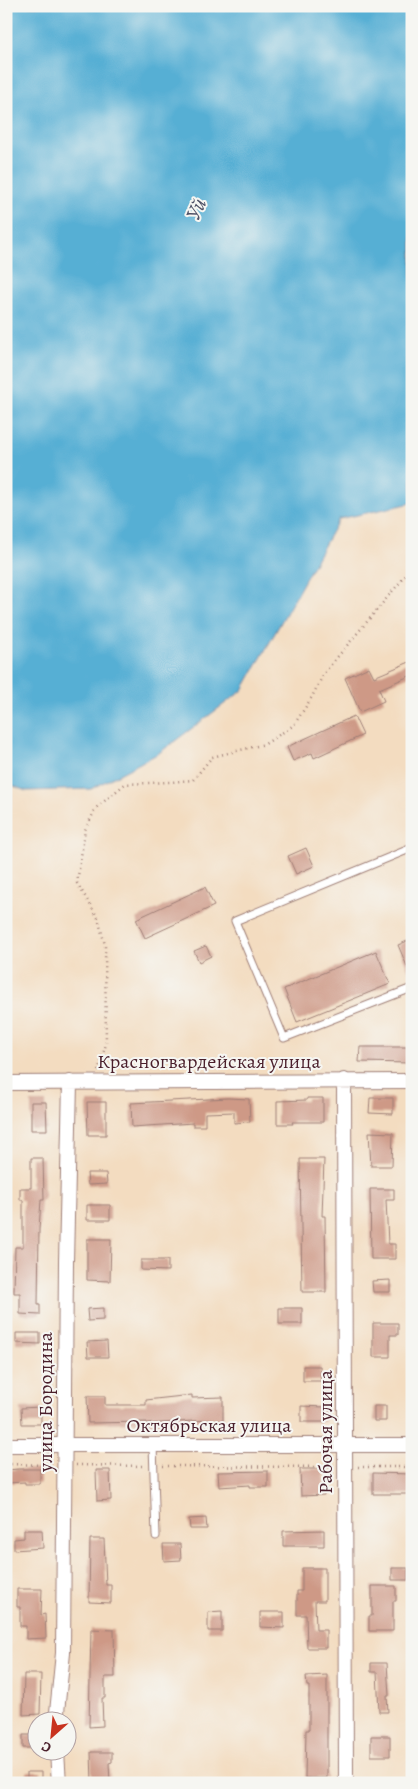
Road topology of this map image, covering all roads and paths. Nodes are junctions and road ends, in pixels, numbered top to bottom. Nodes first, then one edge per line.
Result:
1 (412, 568) edge
2 (412, 848) edge
3 (412, 988) edge
4 (344, 1080) junction
5 (412, 1081) edge
6 (70, 1082) junction
7 (95, 1082) junction
8 (6, 1083) edge
9 (345, 1444) junction
10 (412, 1444) edge
11 (6, 1445) edge
12 (153, 1445) junction
13 (64, 1446) junction
14 (6, 1464) edge
15 (64, 1465) junction
16 (154, 1466) junction
17 (345, 1467) junction
18 (412, 1467) edge
19 (156, 1536) dead end
20 (57, 1712) edge
21 (57, 1762) edge
22 (59, 1783) edge
23 (346, 1783) edge

1 - 7 path
2 - 3 lane
4 - 5 street, Красногвардейская улица
4 - 7 street, Красногвардейская улица
4 - 9 street, Рабочая улица
6 - 7 street, Красногвардейская улица
6 - 8 street, Красногвардейская улица
6 - 13 street, улица Бородина
9 - 10 street, Октябрьская улица
9 - 12 street, Октябрьская улица
9 - 17 street, Рабочая улица
11 - 13 street, Октябрьская улица
12 - 13 street, Октябрьская улица
12 - 16 lane
13 - 15 street, улица Бородина
14 - 15 path
15 - 16 path
15 - 20 street, улица Бородина
16 - 17 path
16 - 19 lane
17 - 18 path
17 - 23 street, Рабочая улица
21 - 22 street

